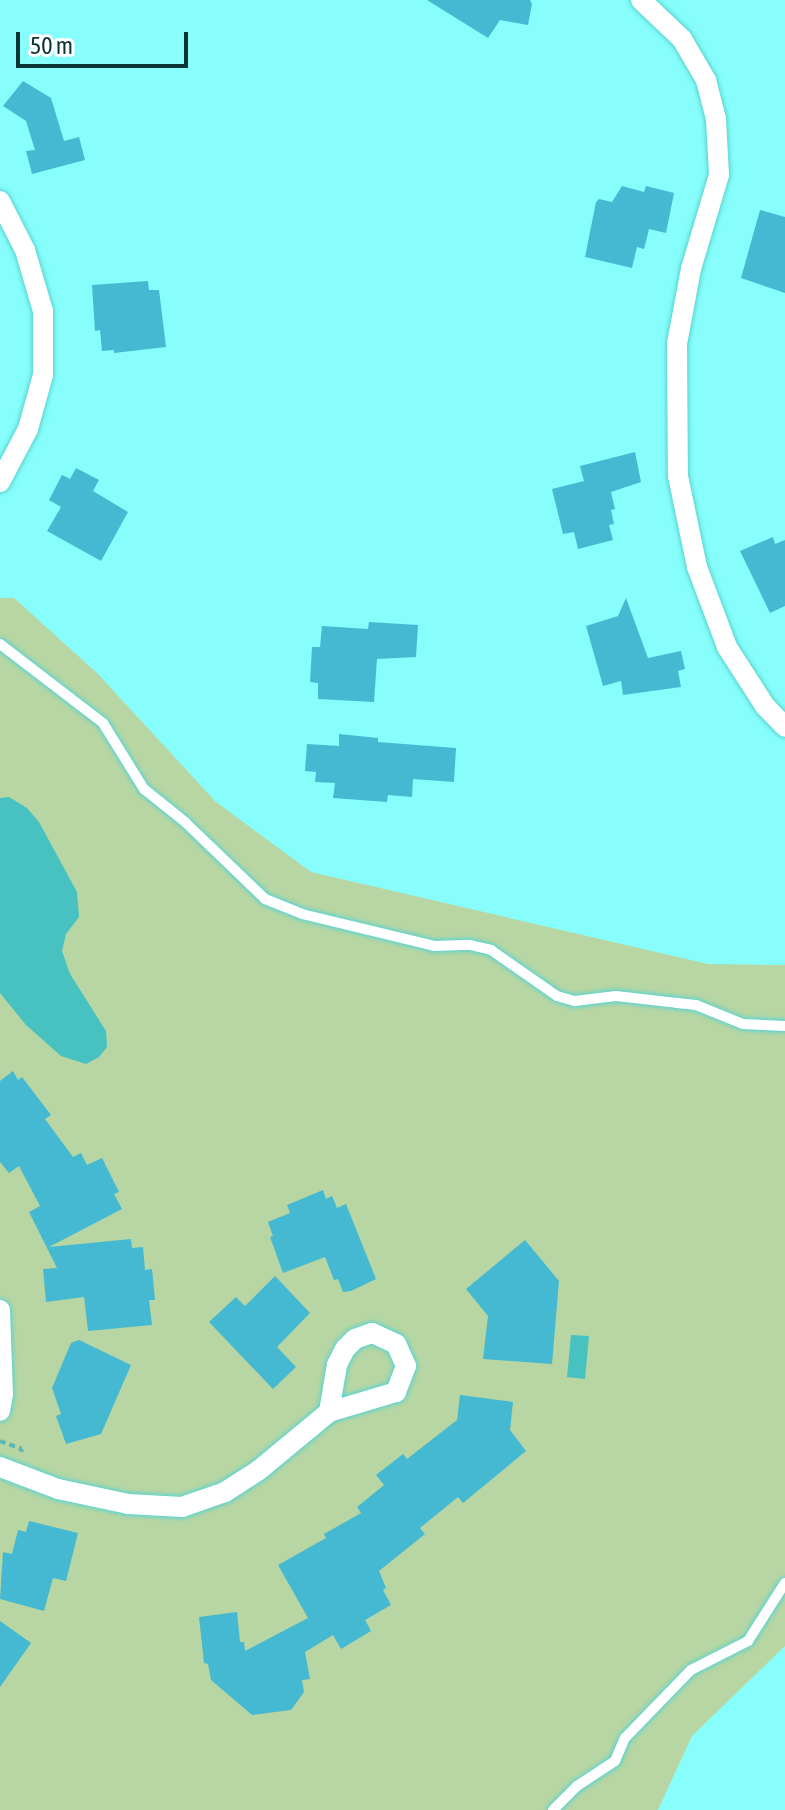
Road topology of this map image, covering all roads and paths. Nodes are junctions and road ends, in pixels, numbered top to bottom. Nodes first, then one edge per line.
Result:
1 (641, 0) edge
2 (0, 201) edge
3 (0, 482) edge
4 (0, 644) edge
5 (785, 727) edge
6 (785, 1026) edge
7 (0, 1310) edge
8 (0, 1411) edge
9 (329, 1412) dead end
10 (0, 1467) edge
11 (785, 1583) edge
12 (553, 1810) edge

1 - 5 street
2 - 3 street
4 - 6 lane
7 - 8 street
9 - 10 street
11 - 12 lane

